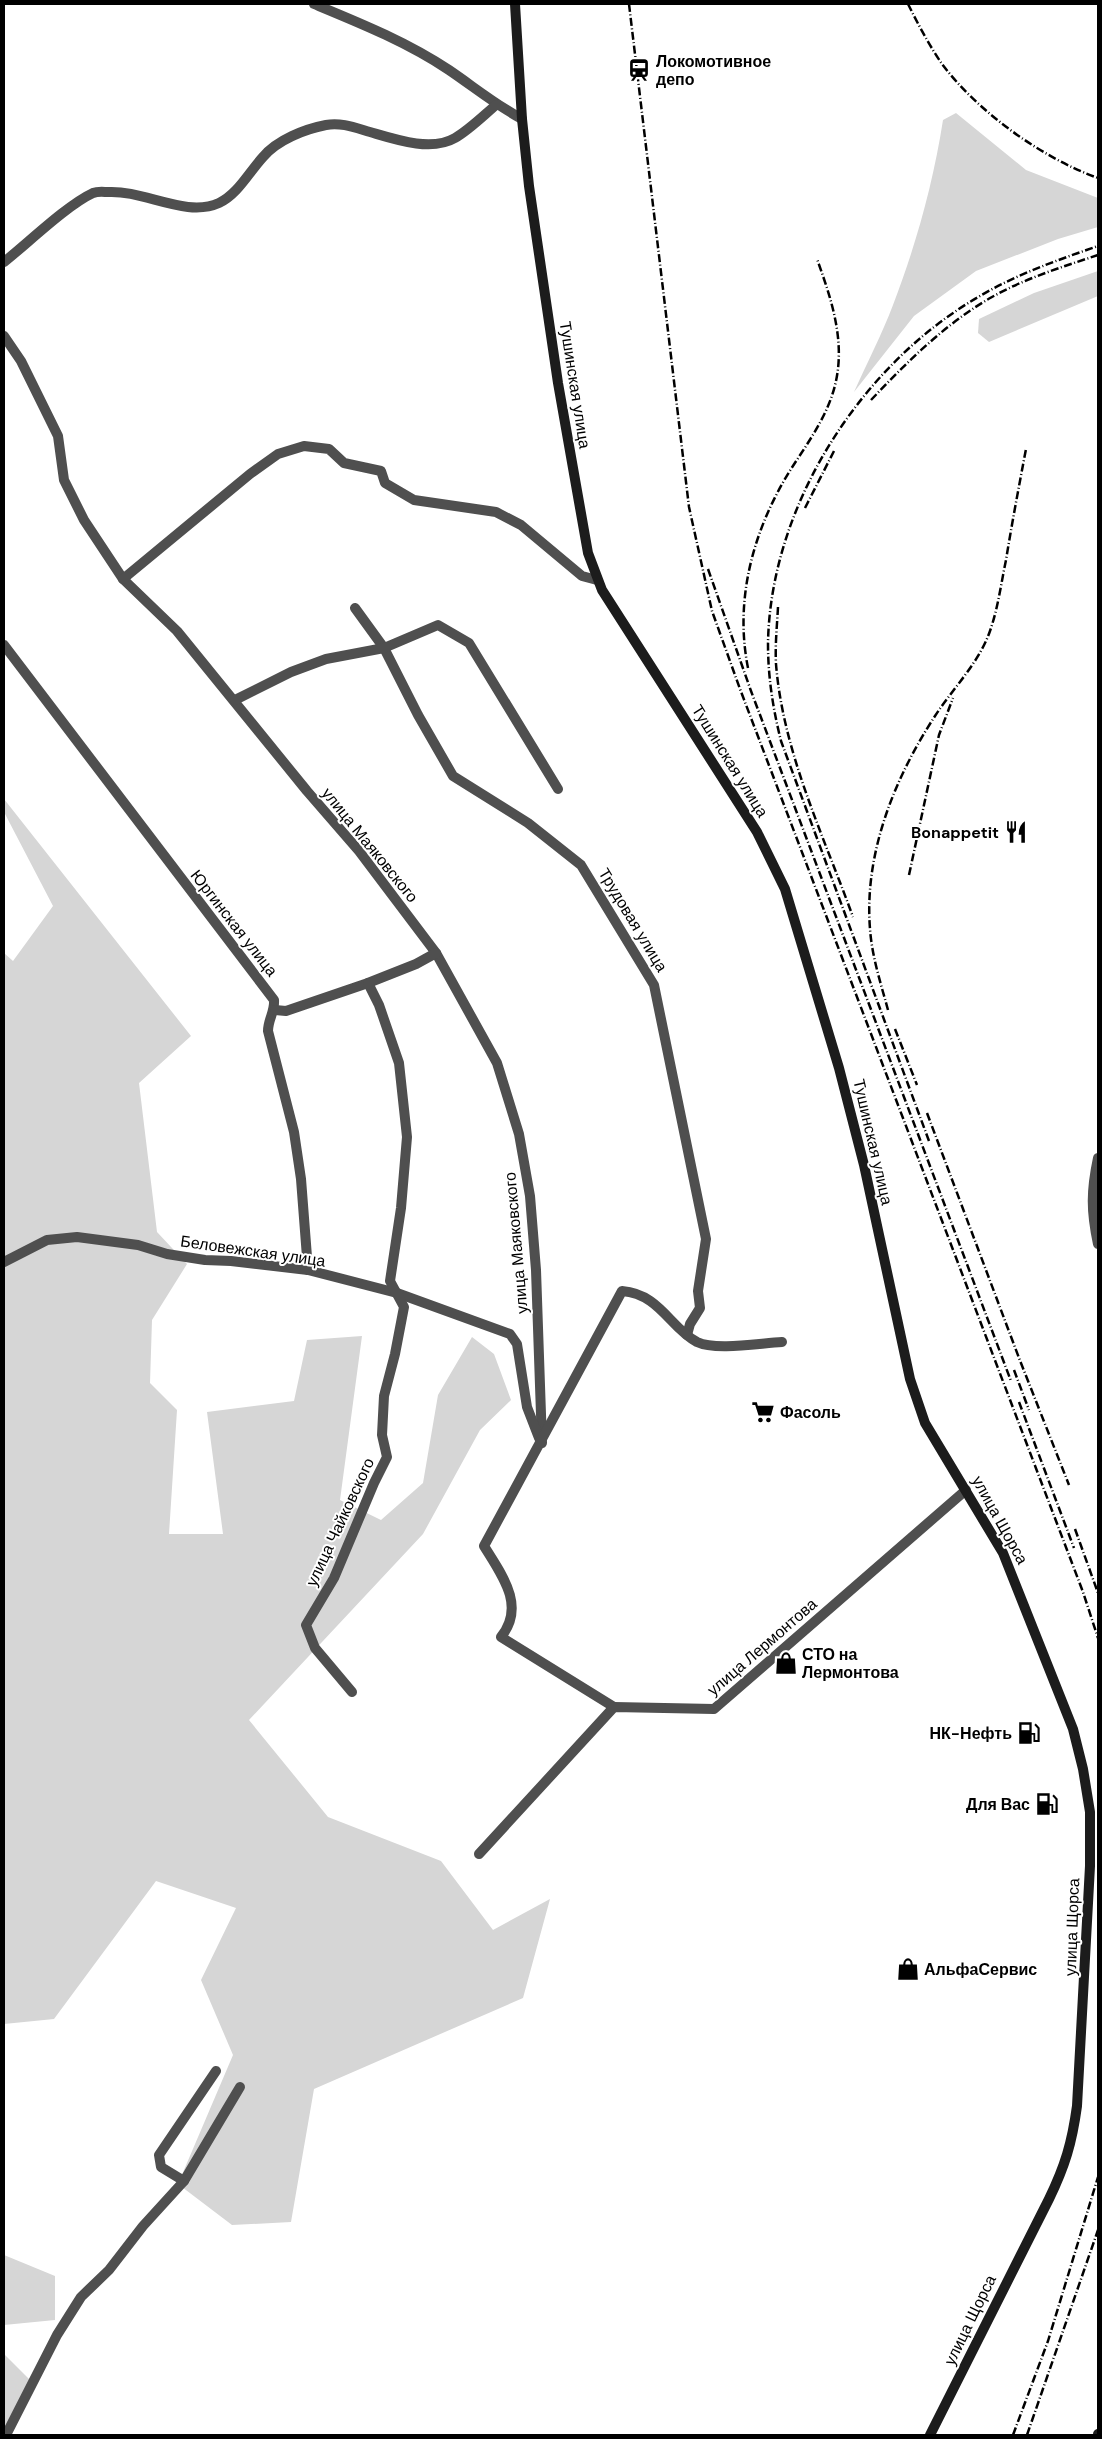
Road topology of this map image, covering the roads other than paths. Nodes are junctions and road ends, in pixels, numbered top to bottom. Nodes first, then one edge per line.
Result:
1 (314, 4) edge
2 (515, 4) edge
3 (496, 106) junction
4 (522, 120) junction
5 (4, 262) edge
6 (4, 336) edge
7 (124, 579) junction
8 (598, 580) junction
9 (355, 608) dead end
10 (4, 645) edge
11 (384, 648) junction
12 (235, 700) junction
13 (558, 790) dead end
14 (436, 953) junction
15 (368, 983) junction
16 (275, 1010) junction
17 (1098, 1158) edge
18 (1098, 1244) edge
19 (4, 1262) edge
20 (308, 1270) junction
21 (397, 1292) junction
22 (687, 1335) junction
23 (782, 1342) dead end
24 (925, 1423) joint
25 (542, 1444) junction
26 (966, 1490) junction
27 (352, 1692) dead end
28 (614, 1707) junction
29 (479, 1854) dead end
30 (216, 2071) dead end
31 (240, 2087) dead end
32 (184, 2181) junction
33 (6, 2435) edge
34 (930, 2435) edge

1 - 3 street
2 - 4 main road, Тушинская улица
3 - 4 street
3 - 5 street
4 - 8 main road, Тушинская улица
6 - 7 street, улица Маяковского
7 - 8 street
7 - 12 street, улица Маяковского
8 - 24 main road, Тушинская улица
9 - 11 street, Трудовая улица
10 - 16 street, Юргинская улица
11 - 12 street
11 - 13 street
11 - 22 street, Трудовая улица
12 - 14 street, улица Маяковского
14 - 15 street
14 - 25 street, улица Маяковского
15 - 16 street
15 - 21 street, улица Чайковского
16 - 20 street
17 - 18 street
19 - 20 street, Беловежская улица
20 - 21 street, Беловежская улица
21 - 25 street, Беловежская улица
21 - 27 street, улица Чайковского
22 - 23 street
22 - 25 street
24 - 26 main road, улица Щорса
25 - 28 street
26 - 28 street, улица Лермонтова
26 - 34 main road, улица Щорса
28 - 29 street
30 - 32 street
31 - 32 street
32 - 33 street

